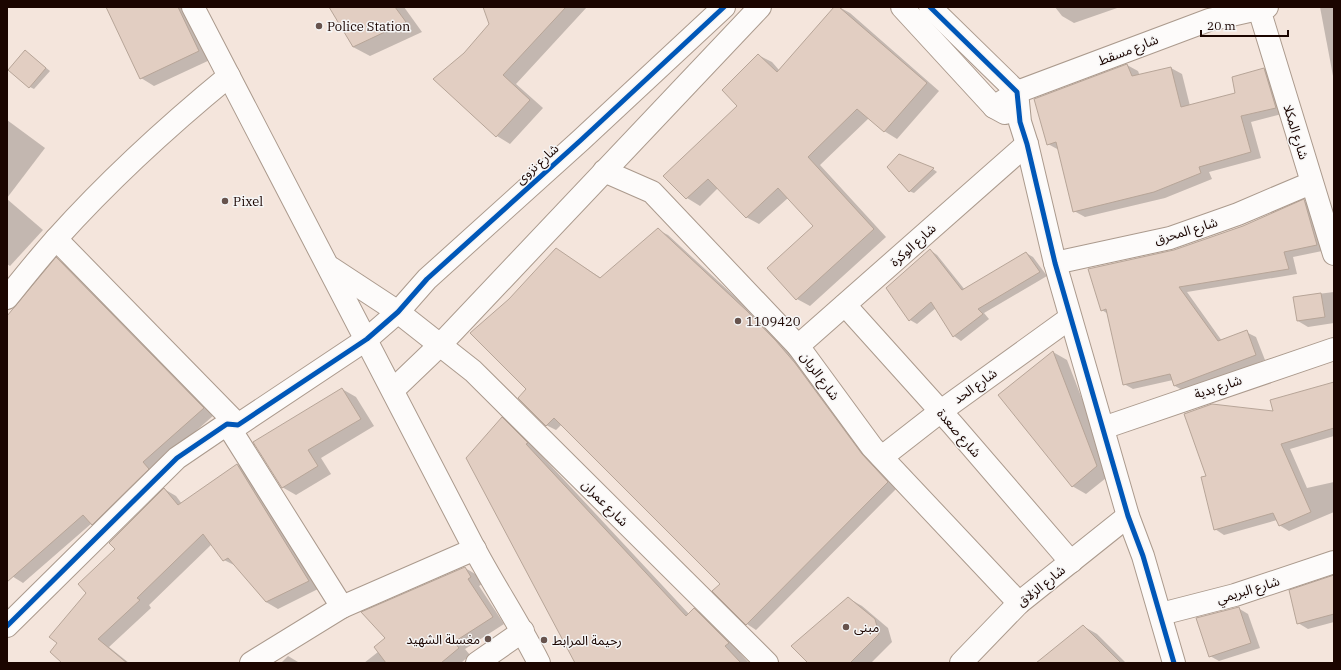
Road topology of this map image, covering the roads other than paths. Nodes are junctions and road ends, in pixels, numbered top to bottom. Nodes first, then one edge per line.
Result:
1 (193, 7) edge
2 (724, 7) edge
3 (760, 7) edge
4 (902, 7) edge
5 (930, 7) edge
6 (1263, 8) edge
7 (1202, 13) edge
8 (229, 76) junction
9 (1017, 92) junction
10 (994, 107) junction
11 (1020, 122) junction
12 (1027, 144) junction
13 (604, 171) junction
14 (1311, 183) junction
15 (56, 239) junction
16 (1334, 254) edge
17 (1055, 263) junction
18 (330, 267) junction
19 (7, 298) edge
20 (845, 305) junction
21 (398, 312) junction
22 (1070, 318) junction
23 (367, 339) junction
24 (440, 345) junction
25 (798, 346) junction
26 (1334, 349) edge
27 (393, 390) junction
28 (941, 411) junction
29 (233, 425) junction
30 (1103, 428) junction
31 (882, 457) junction
32 (1128, 516) junction
33 (475, 549) junction
34 (1071, 562) junction
35 (1334, 562) edge
36 (1019, 603) junction
37 (342, 607) junction
38 (1161, 614) junction
39 (7, 626) edge
40 (523, 631) junction
41 (251, 663) edge
42 (477, 663) edge
43 (539, 663) edge
44 (768, 663) edge
45 (961, 663) edge
46 (1174, 663) edge

1 - 8 street
2 - 21 street, شارع نزوى
3 - 13 street
4 - 10 street
5 - 9 street
6 - 7 street, شارع مسقط
6 - 14 street, شارع المكلا
7 - 9 street, شارع مسقط
8 - 15 street
8 - 18 street
9 - 10 street, شارع مسقط
9 - 11 street
10 - 11 street
11 - 12 street
12 - 17 street
12 - 20 street, شارع الوكرة
13 - 24 street
13 - 25 street, شارع الريان
14 - 16 street, شارع المكلا
14 - 17 street, شارع المحرق
15 - 19 street
15 - 29 street
17 - 22 street
18 - 21 street, شارع عمران
18 - 23 street
20 - 25 street, شارع الوكرة
20 - 28 street, شارع صعدة
21 - 23 street, شارع نزوى
21 - 24 street, شارع عمران
22 - 28 street, شارع الحد
22 - 30 street
23 - 27 street
23 - 29 street, شارع نزوى
24 - 27 street
24 - 44 street, شارع عمران
25 - 31 street, شارع الريان
26 - 30 street, شارع بدية
27 - 33 street
28 - 31 street, شارع الحد
28 - 34 street, شارع صعدة
29 - 37 street
29 - 39 street, شارع نزوى
30 - 32 street
31 - 36 street, شارع الريان
32 - 34 street, شارع الزلاق
32 - 38 street
33 - 37 street
33 - 40 street
34 - 36 street, شارع الزلاق
35 - 38 street, شارع البريمي
36 - 45 street, شارع الزلاق
37 - 41 street
38 - 46 street
40 - 42 street
40 - 43 street

